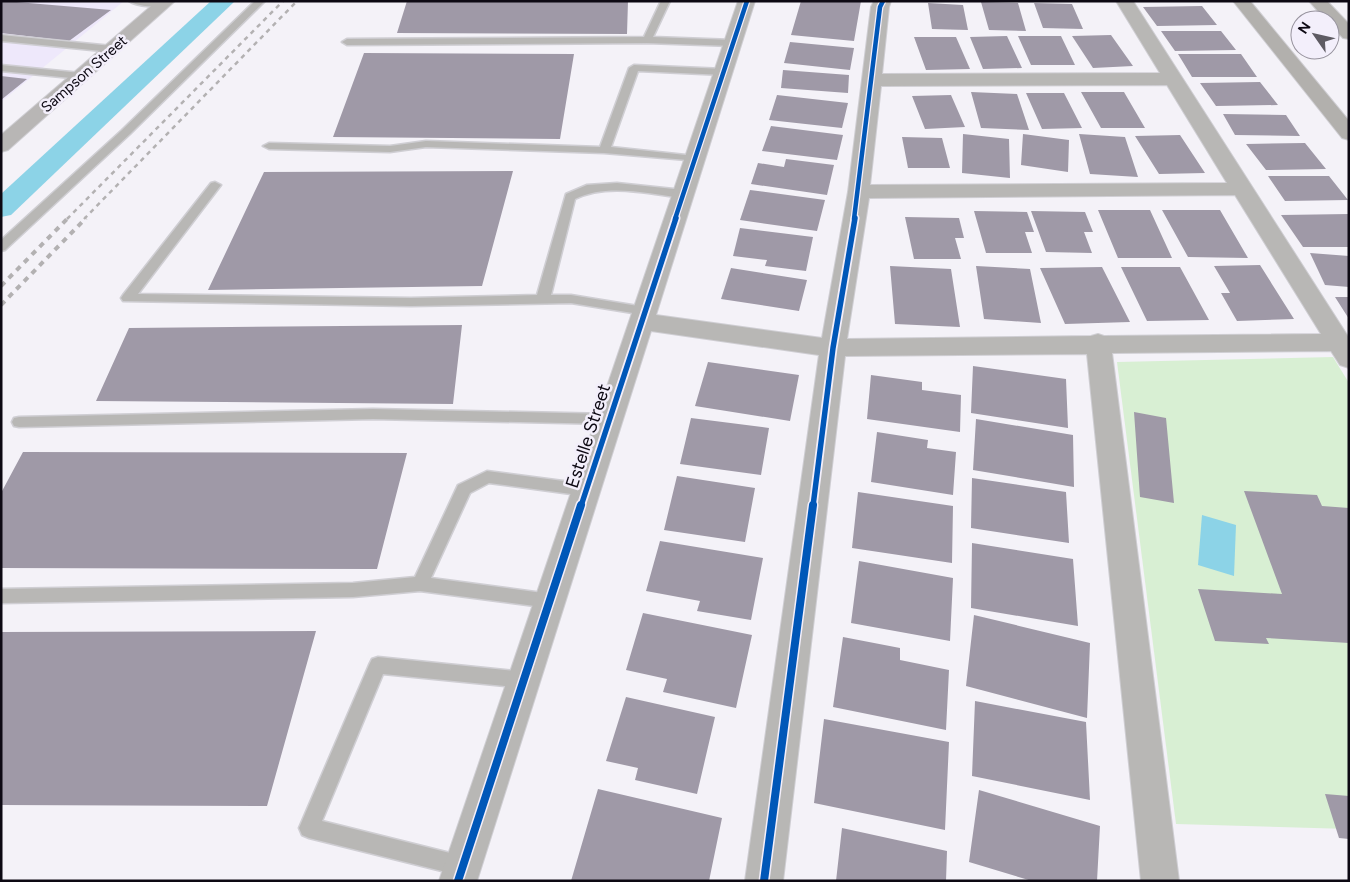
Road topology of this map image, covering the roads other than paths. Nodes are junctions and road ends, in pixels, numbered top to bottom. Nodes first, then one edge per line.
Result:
1 (133, 1) edge
2 (261, 1) edge
3 (666, 1) edge
4 (747, 1) edge
5 (884, 1) edge
6 (1124, 1) edge
7 (1242, 1) edge
8 (1318, 1) edge
9 (165, 3) edge
10 (1349, 34) edge
11 (1, 38) edge
12 (647, 40) junction
13 (347, 42) dead end
14 (733, 43) junction
15 (112, 49) junction
16 (1, 68) edge
17 (724, 72) junction
18 (81, 76) junction
19 (1173, 79) junction
20 (872, 80) junction
21 (1349, 134) edge
22 (1, 146) edge
23 (269, 146) dead end
24 (604, 150) junction
25 (695, 159) junction
26 (215, 185) dead end
27 (1241, 189) junction
28 (859, 192) junction
29 (683, 194) junction
30 (1, 247) edge
31 (543, 299) junction
32 (644, 316) junction
33 (1098, 343) junction
34 (833, 348) junction
35 (1343, 351) edge
36 (610, 419) junction
37 (19, 422) dead end
38 (586, 490) junction
39 (420, 584) junction
40 (1, 596) edge
41 (550, 602) junction
42 (524, 680) junction
43 (460, 874) edge
44 (764, 881) edge
45 (1160, 881) edge

1 - 9 lane
2 - 30 lane
3 - 12 lane
4 - 14 street, Estelle Street
5 - 20 street
6 - 19 street
7 - 21 main road
8 - 10 main road
9 - 15 street, Sampson Street
11 - 15 lane
12 - 13 lane
12 - 14 lane
14 - 17 street, Estelle Street
15 - 18 street, Sampson Street
16 - 18 lane
17 - 24 lane
17 - 25 street, Estelle Street
18 - 22 street, Sampson Street
19 - 20 street
19 - 27 street
20 - 28 street
23 - 24 lane
24 - 25 lane
25 - 29 street, Estelle Street
26 - 31 lane
27 - 28 street
27 - 35 street
28 - 34 street
29 - 31 lane
29 - 32 street, Estelle Street
31 - 32 lane
32 - 34 street
32 - 36 street, Estelle Street
33 - 34 street
33 - 35 street
33 - 45 street
34 - 44 street
36 - 37 lane
36 - 38 street, Estelle Street
38 - 39 lane
38 - 41 street, Estelle Street
39 - 40 lane
39 - 41 lane
41 - 42 street, Estelle Street
42 - 43 street, Estelle Street
42 - 43 lane

